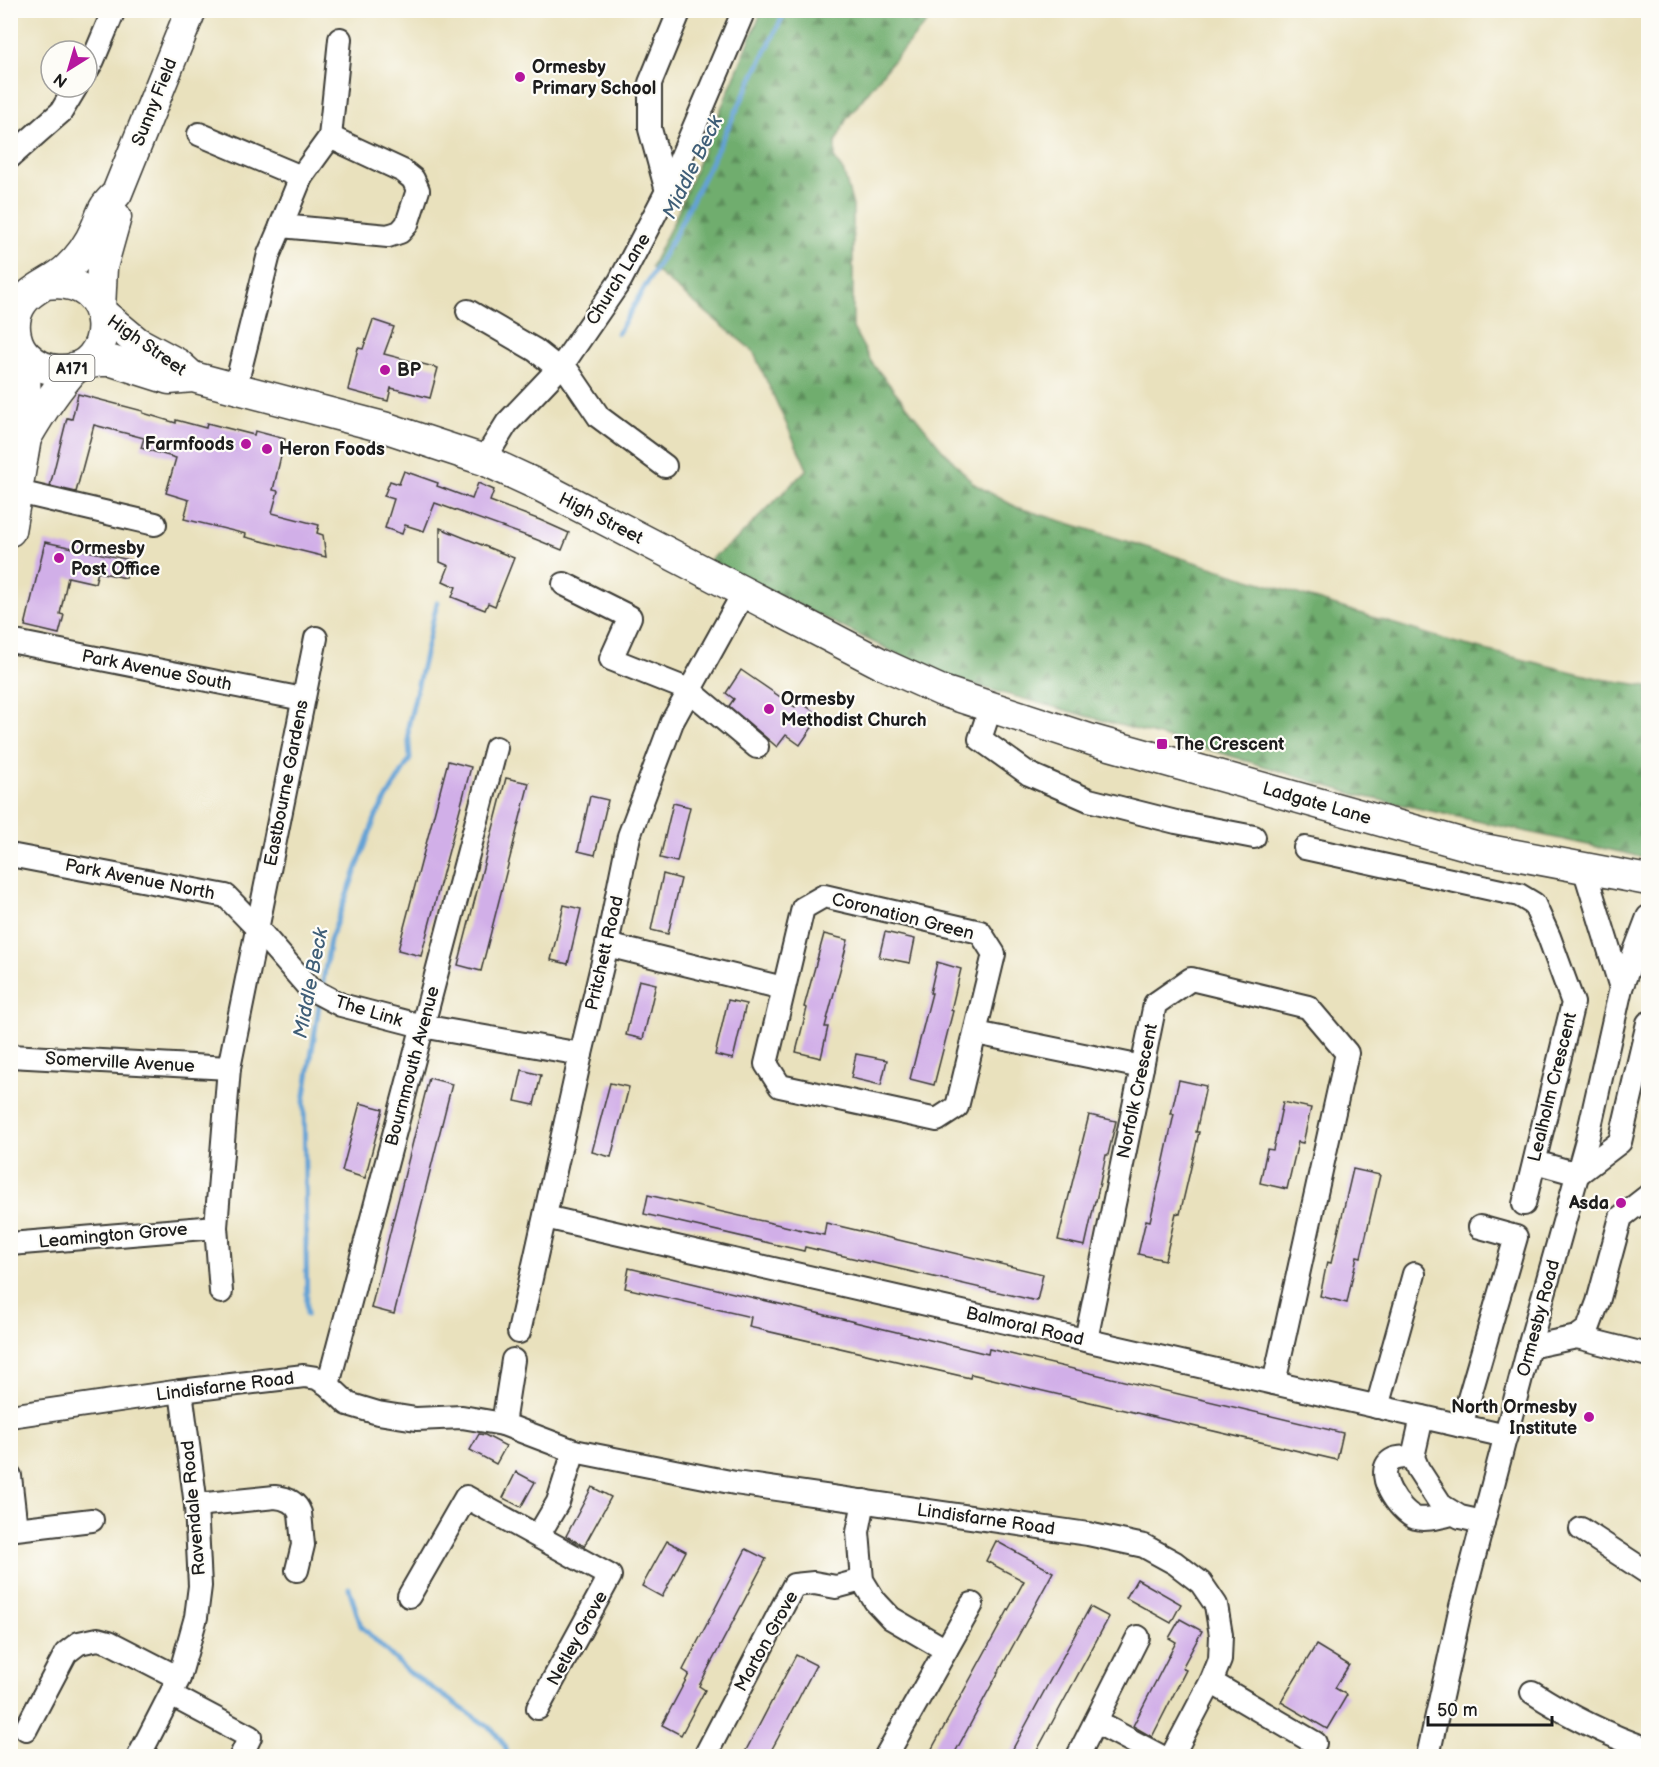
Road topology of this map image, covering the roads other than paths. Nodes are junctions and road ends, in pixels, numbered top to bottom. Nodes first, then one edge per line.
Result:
1 (114, 10) edge
2 (191, 10) edge
3 (680, 10) edge
4 (744, 10) edge
5 (340, 39) dead end
6 (99, 46) edge
7 (69, 99) edge
8 (200, 134) dead end
9 (330, 137) junction
10 (10, 157) edge
11 (301, 177) junction
12 (668, 191) junction
13 (117, 193) junction
14 (282, 226) junction
15 (45, 285) junction
16 (10, 291) edge
17 (100, 310) junction
18 (468, 311) dead end
19 (20, 351) edge
20 (79, 366) junction
21 (561, 366) junction
22 (193, 377) junction
23 (235, 389) junction
24 (26, 438) junction
25 (484, 460) junction
26 (665, 466) dead end
27 (18, 492) junction
28 (155, 524) dead end
29 (10, 531) edge
30 (564, 584) dead end
31 (744, 592) junction
32 (316, 638) dead end
33 (10, 641) edge
34 (689, 690) junction
35 (303, 699) junction
36 (991, 706) junction
37 (757, 747) dead end
38 (496, 748) dead end
39 (1254, 837) dead end
40 (1305, 848) dead end
41 (10, 855) edge
42 (1584, 868) junction
43 (1648, 880) edge
44 (1648, 917) edge
45 (257, 928) junction
46 (607, 945) junction
47 (783, 987) junction
48 (1621, 988) junction
49 (1648, 1023) edge
50 (422, 1026) junction
51 (976, 1034) junction
52 (581, 1054) junction
53 (10, 1056) edge
54 (1142, 1067) junction
55 (229, 1068) junction
56 (1534, 1162) junction
57 (1578, 1174) junction
58 (1524, 1204) dead end
59 (1643, 1206) edge
60 (545, 1217) junction
61 (216, 1227) junction
62 (1480, 1227) dead end
63 (10, 1244) edge
64 (1414, 1274) dead end
65 (221, 1292) dead end
66 (519, 1332) dead end
67 (1577, 1337) junction
68 (1086, 1340) junction
69 (1529, 1347) junction
70 (1648, 1355) edge
71 (513, 1360) dead end
72 (1274, 1383) junction
73 (328, 1385) junction
74 (181, 1391) junction
75 (1377, 1407) junction
76 (10, 1416) edge
77 (1422, 1417) junction
78 (503, 1424) junction
79 (1461, 1426) junction
80 (1506, 1436) junction
81 (574, 1451) junction
82 (1413, 1457) junction
83 (10, 1476) edge
84 (864, 1501) junction
85 (196, 1505) junction
86 (1453, 1514) junction
87 (92, 1520) dead end
88 (1483, 1522) junction
89 (1581, 1529) dead end
90 (538, 1536) junction
91 (297, 1570) dead end
92 (1648, 1573) edge
93 (862, 1580) junction
94 (409, 1596) dead end
95 (972, 1604) dead end
96 (1138, 1637) dead end
97 (946, 1650) junction
98 (1211, 1682) junction
99 (175, 1687) junction
100 (1532, 1692) dead end
101 (538, 1708) dead end
102 (1096, 1722) junction
103 (26, 1729) dead end
104 (1315, 1743) dead end
105 (1648, 1749) edge
106 (139, 1756) edge
107 (241, 1756) edge
108 (705, 1756) edge
109 (886, 1756) edge
110 (1078, 1756) edge
111 (1160, 1756) edge
112 (1172, 1756) edge
113 (1428, 1756) edge

1 - 6 street
2 - 13 main road, Sunny Field / A171
3 - 12 street
4 - 12 street, Church Lane
5 - 9 street
7 - 10 street
8 - 11 street
9 - 11 street
9 - 14 street
11 - 14 street
12 - 21 street, Church Lane
13 - 15 main road, Sunny Field / A171
13 - 17 main road, Sunny Field / A171
14 - 23 street
15 - 16 main road
15 - 17 main road
15 - 19 main road, A171
17 - 20 main road, A171
17 - 22 main road, High Street
18 - 21 street
19 - 20 main road, A171
19 - 24 main road, A171
20 - 22 main road, High Street
20 - 24 main road, A171
21 - 25 street, Church Lane
21 - 26 street
22 - 23 main road, High Street
23 - 25 main road, High Street
24 - 27 main road, A171
25 - 31 main road, High Street
27 - 28 street
27 - 29 main road, A171
30 - 34 street
31 - 34 street, Pritchett Road
31 - 36 main road, High Street
32 - 35 street, Eastbourne Gardens
33 - 35 street, Park Avenue South
34 - 37 street
34 - 46 street, Pritchett Road
35 - 45 street, Eastbourne Gardens
36 - 39 street
36 - 42 main road, Ladgate Lane
38 - 50 street, Bournmouth Avenue
40 - 56 street, Lealholm Crescent
41 - 45 street, Park Avenue North
42 - 43 main road, Ladgate Lane
42 - 48 street
44 - 48 street, Ormesby Road
45 - 50 street, The Link
45 - 55 street, Eastbourne Gardens
46 - 47 street
46 - 52 street, Pritchett Road
47 - 51 street, Coronation Green
47 - 51 street, Coronation Green
48 - 57 street, Ormesby Road
49 - 57 street
50 - 52 street, The Link
50 - 73 street, Bournmouth Avenue
51 - 54 street
52 - 60 street, Pritchett Road
53 - 55 street, Somerville Avenue
54 - 68 street, Norfolk Crescent
54 - 72 street, Norfolk Crescent
55 - 61 street
56 - 57 street
56 - 58 street, Lealholm Crescent
57 - 69 street, Ormesby Road
59 - 67 street
60 - 66 street, Pritchett Road
60 - 68 street, Balmoral Road
61 - 63 street, Leamington Grove
61 - 65 street
62 - 79 street
64 - 75 street
67 - 69 street
67 - 70 street
68 - 72 street, Balmoral Road
69 - 80 street, Ormesby Road
71 - 78 street
72 - 75 street, Balmoral Road
73 - 74 street, Lindisfarne Road
73 - 78 street, Lindisfarne Road
74 - 76 street, Lindisfarne Road
74 - 85 street, Ravendale Road
75 - 77 street, Balmoral Road
77 - 79 street, Balmoral Road
77 - 82 street
78 - 81 street, Lindisfarne Road
79 - 80 street, Balmoral Road
80 - 88 street, Ormesby Road
81 - 84 street, Lindisfarne Road
81 - 90 street
82 - 86 street
82 - 86 street
83 - 87 street
84 - 93 street
84 - 98 street, Lindisfarne Road
85 - 91 street
85 - 99 street, Ravendale Road
86 - 88 street
88 - 113 street, Ormesby Road
89 - 92 street
90 - 94 street, Netley Grove
90 - 101 street, Netley Grove
93 - 97 street
93 - 108 street, Marton Grove
95 - 97 street
96 - 102 street
97 - 109 street
98 - 104 street
98 - 112 street, Lindisfarne Road
99 - 103 street
99 - 106 street, Ravendale Road
99 - 107 street
100 - 105 street
102 - 110 street
102 - 111 street

